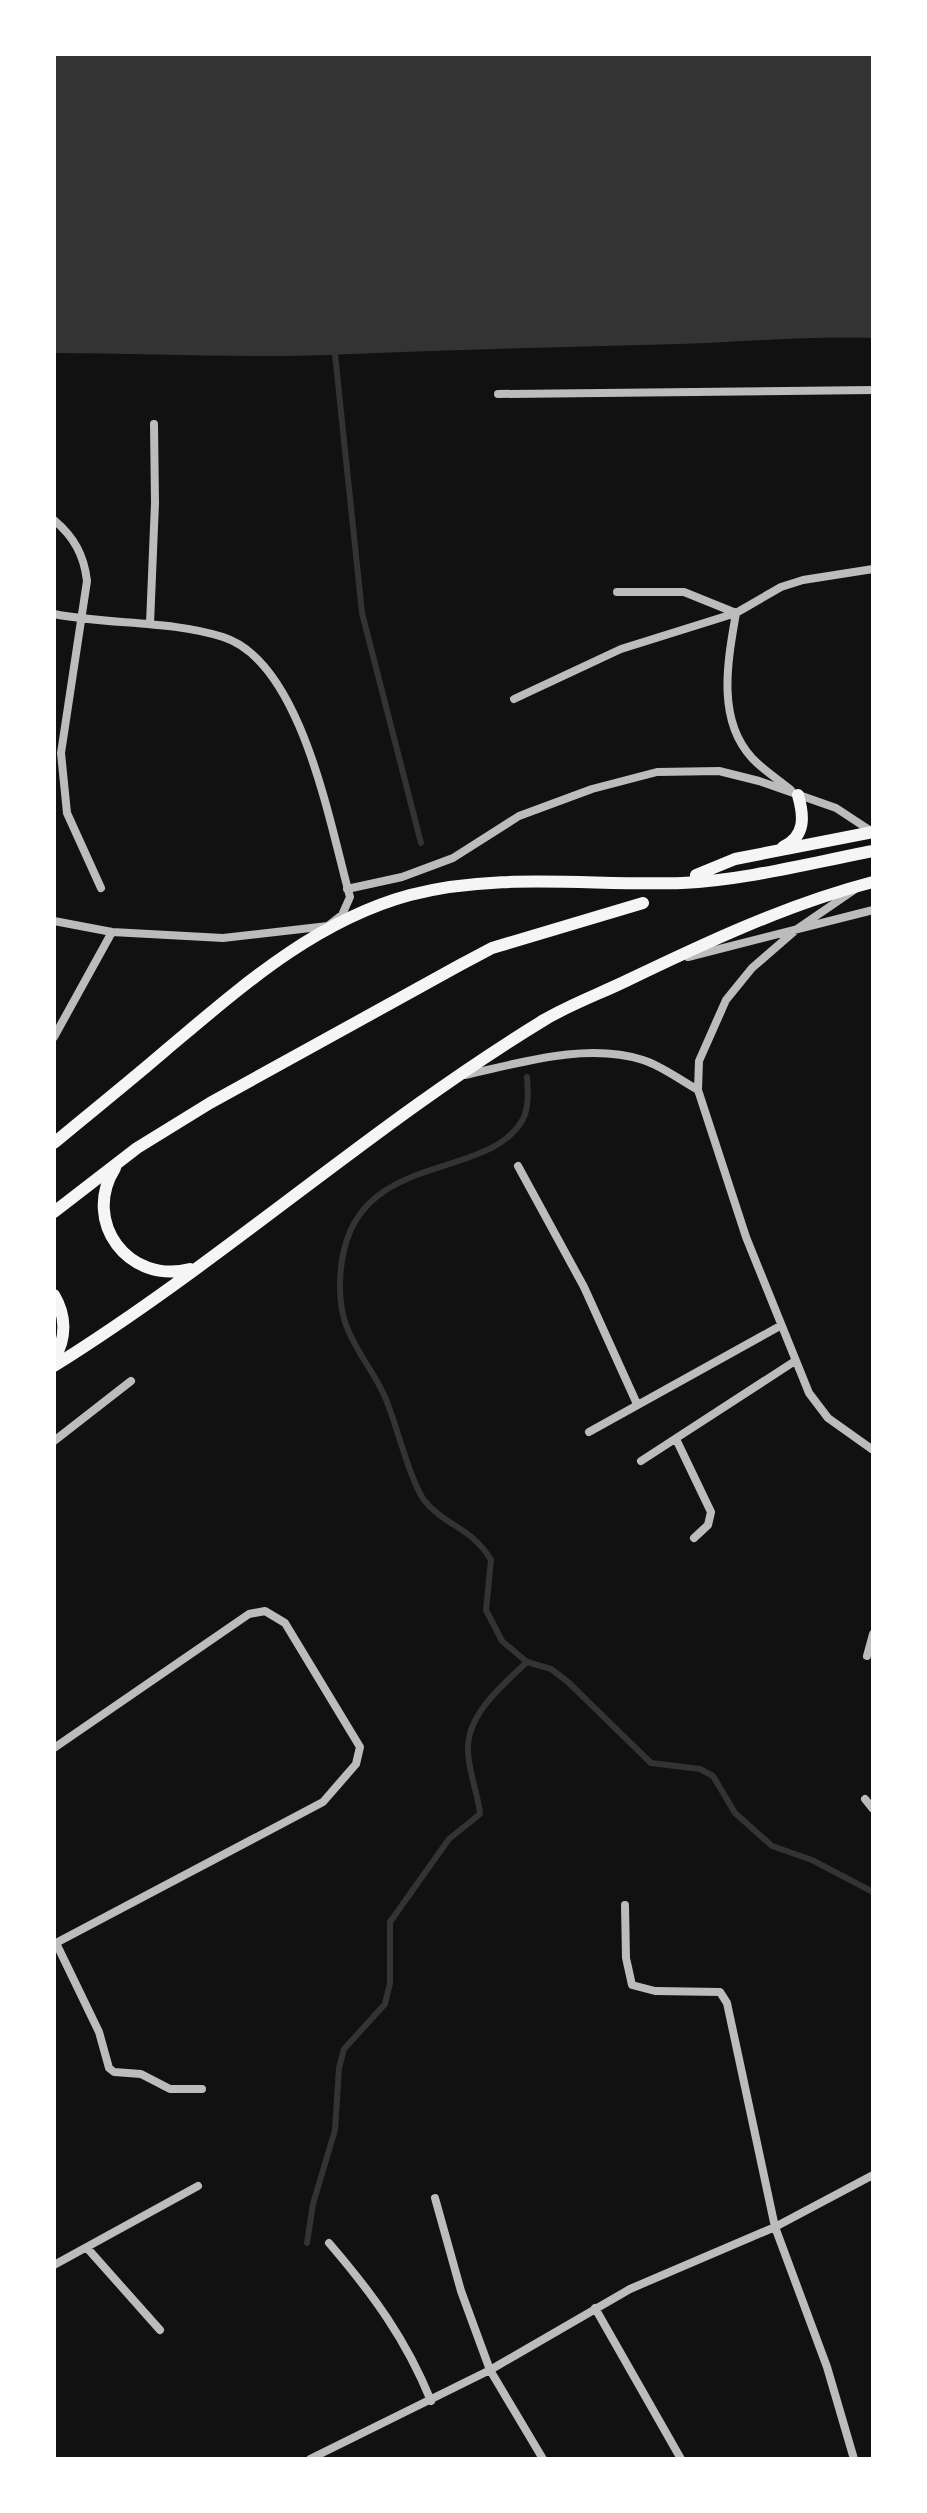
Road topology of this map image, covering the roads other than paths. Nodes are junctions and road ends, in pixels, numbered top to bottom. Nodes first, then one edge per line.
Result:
1 (873, 390) edge
2 (498, 394) dead end
3 (154, 424) dead end
4 (54, 520) edge
5 (873, 569) edge
6 (617, 592) dead end
7 (736, 613) junction
8 (54, 614) edge
9 (82, 619) junction
10 (150, 624) junction
11 (514, 699) dead end
12 (798, 795) junction
13 (873, 832) edge
14 (873, 851) edge
15 (774, 852) junction
16 (696, 875) dead end
17 (867, 883) edge
18 (101, 888) dead end
19 (347, 889) junction
20 (643, 903) dead end
21 (873, 910) edge
22 (54, 921) edge
23 (797, 929) junction
24 (112, 932) junction
25 (664, 963) junction
26 (54, 1037) edge
27 (463, 1075) junction
28 (698, 1090) junction
29 (54, 1143) edge
30 (129, 1154) junction
31 (518, 1166) dead end
32 (54, 1212) edge
33 (207, 1261) junction
34 (54, 1295) edge
35 (780, 1326) junction
36 (54, 1359) edge
37 (795, 1361) junction
38 (54, 1366) edge
39 (131, 1381) dead end
40 (637, 1404) junction
41 (589, 1432) dead end
42 (676, 1439) junction
43 (54, 1441) edge
44 (873, 1450) edge
45 (641, 1461) dead end
46 (694, 1538) dead end
47 (873, 1634) edge
48 (867, 1656) dead end
49 (54, 1748) edge
50 (865, 1799) dead end
51 (873, 1809) edge
52 (625, 1905) dead end
53 (55, 1944) edge
54 (202, 2089) dead end
55 (873, 2175) edge
56 (198, 2186) dead end
57 (435, 2198) dead end
58 (775, 2227) junction
59 (329, 2243) dead end
60 (88, 2249) junction
61 (54, 2265) edge
62 (595, 2308) junction
63 (160, 2330) dead end
64 (490, 2370) junction
65 (431, 2401) junction
66 (310, 2459) edge
67 (543, 2459) edge
68 (681, 2459) edge
69 (854, 2459) edge

1 - 2 street
3 - 10 street
4 - 9 street
5 - 7 street
6 - 7 street
7 - 11 street
7 - 12 street
8 - 9 street
9 - 10 street
9 - 18 street
10 - 19 street
12 - 13 street
12 - 15 main road
12 - 19 street
13 - 15 main road
14 - 29 main road
15 - 16 main road
17 - 23 street
17 - 25 main road
19 - 24 street
20 - 30 main road
21 - 23 street
22 - 24 street
23 - 25 street
23 - 28 street
24 - 26 street
25 - 27 main road
27 - 28 street
27 - 33 main road
28 - 35 street
30 - 32 main road
30 - 33 main road
31 - 40 street
33 - 38 main road
34 - 36 main road
35 - 37 street
35 - 40 street
37 - 42 street
37 - 44 street
39 - 43 street
40 - 41 street
42 - 45 street
42 - 46 street
47 - 48 street
49 - 53 street
50 - 51 street
52 - 58 street
53 - 54 street
55 - 58 street
56 - 60 street
57 - 64 street
58 - 62 street
58 - 69 street
59 - 65 street
60 - 61 street
60 - 63 street
62 - 64 street
62 - 68 street
64 - 65 street
64 - 67 street
65 - 66 street

